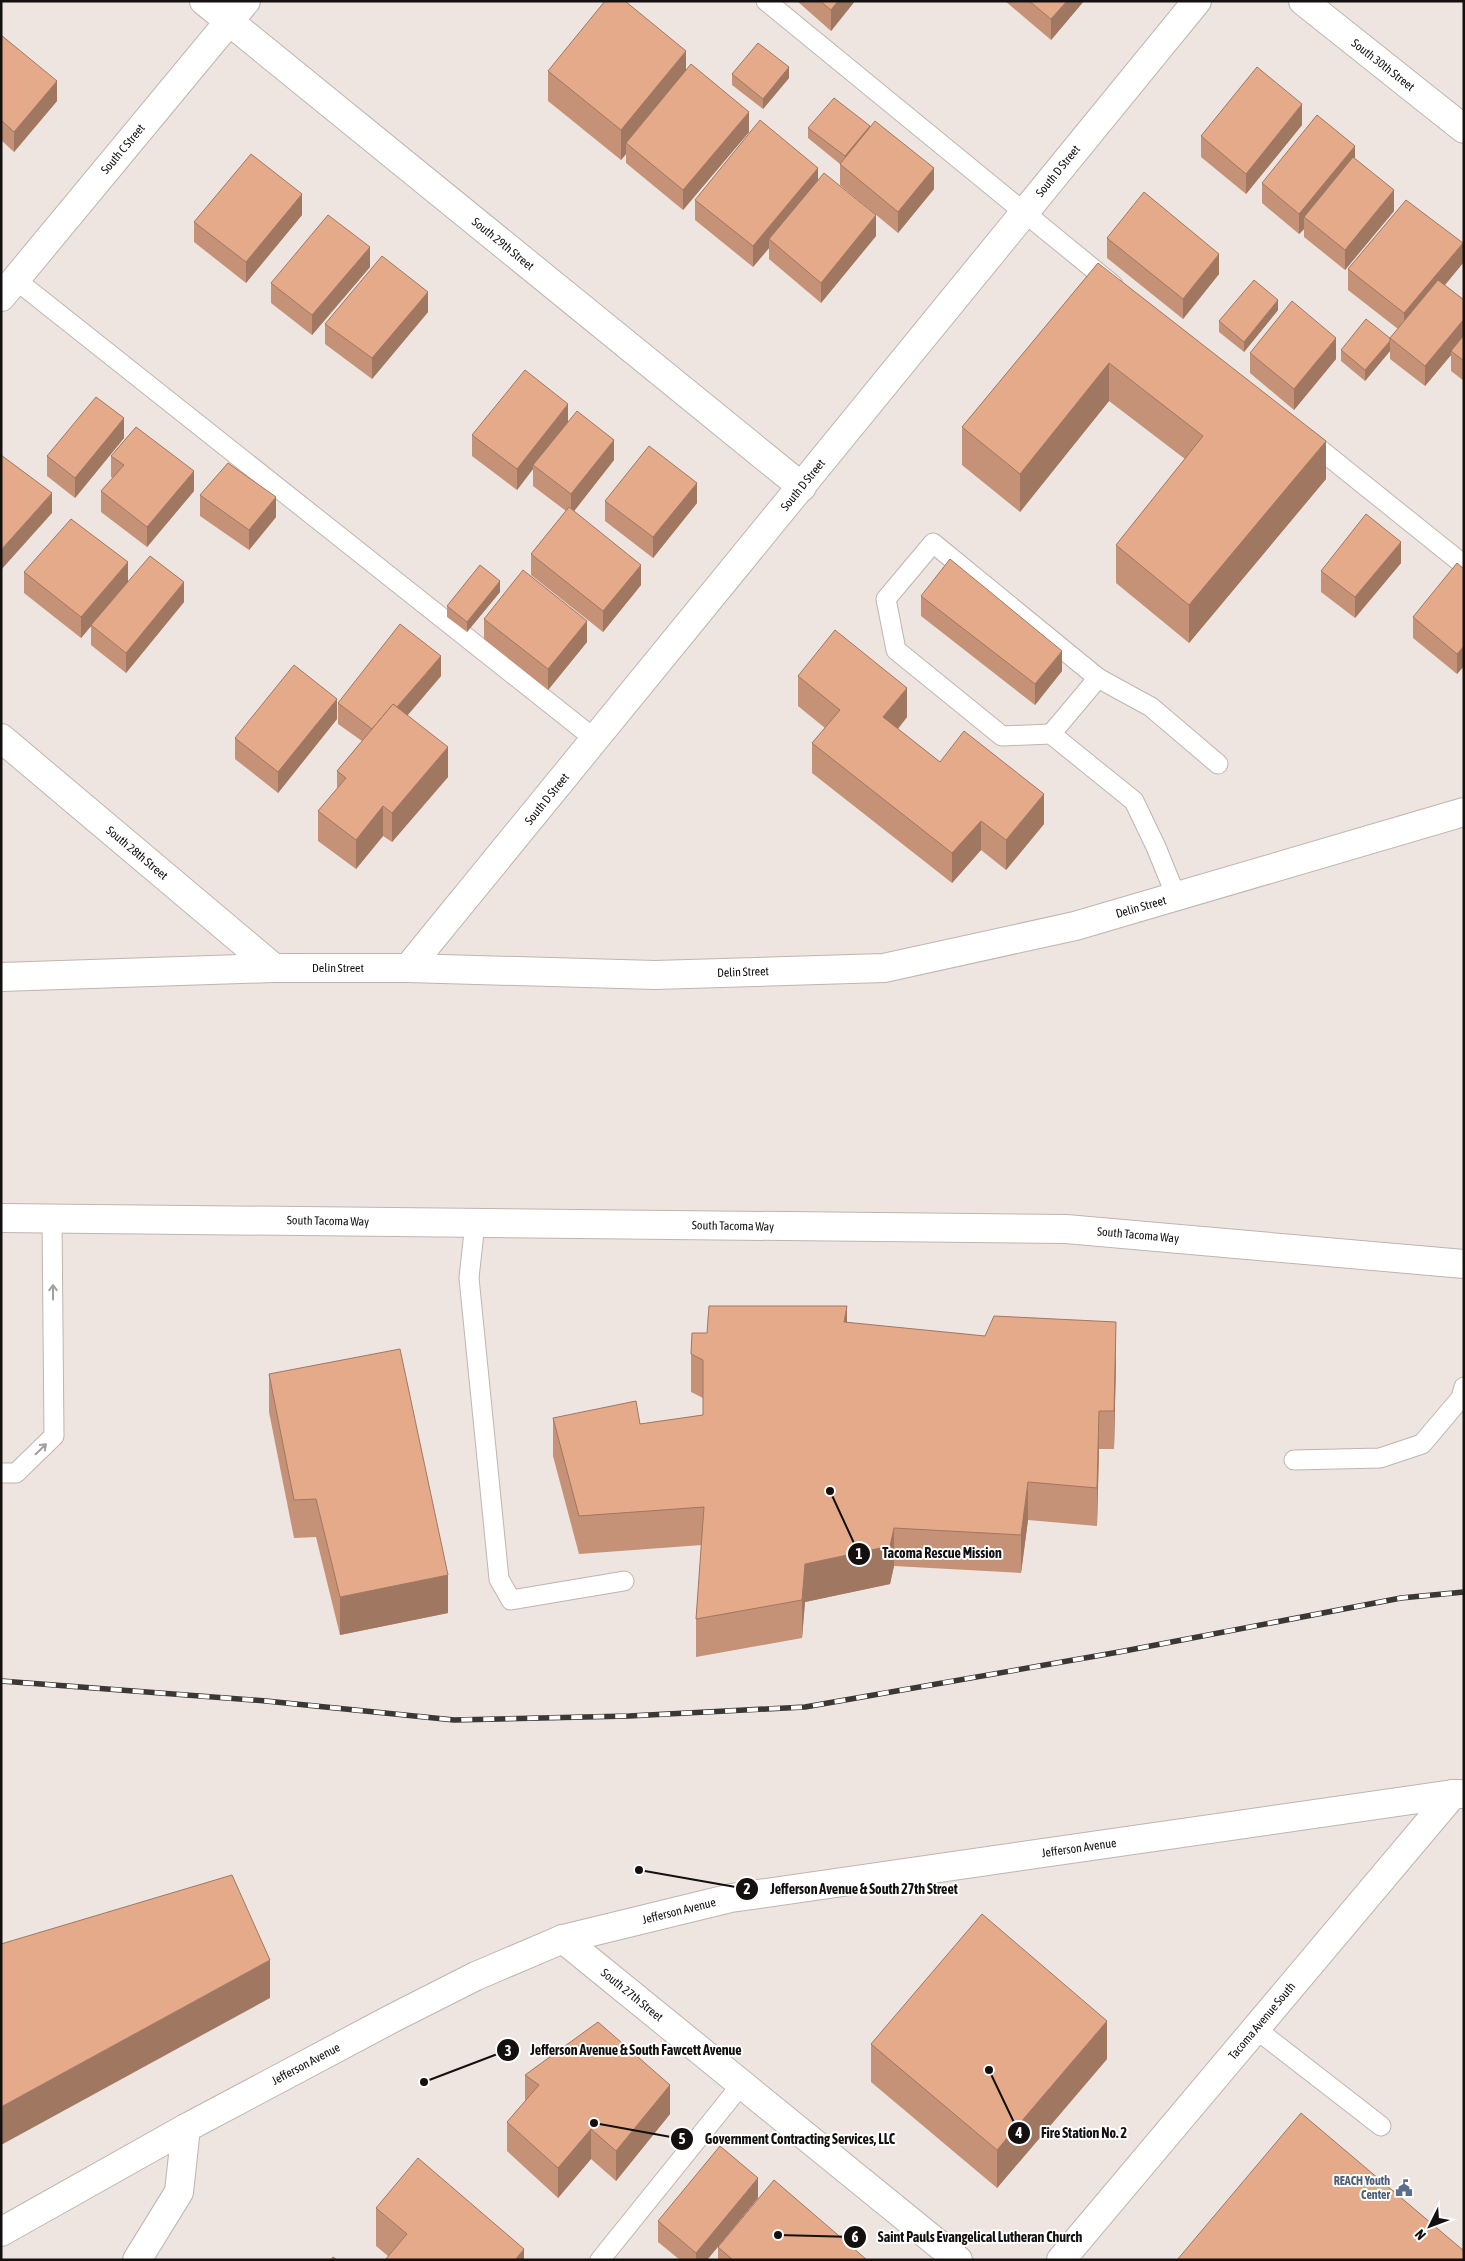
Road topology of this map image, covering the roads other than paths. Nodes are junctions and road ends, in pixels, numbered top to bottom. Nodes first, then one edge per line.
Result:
1 (204, 1) edge
2 (766, 1) edge
3 (1197, 1) edge
4 (1303, 1) edge
5 (237, 11) edge
6 (1464, 129) edge
7 (1023, 213) junction
8 (9, 288) edge
9 (1126, 295) edge
10 (1295, 430) edge
11 (802, 487) junction
12 (1464, 565) edge
13 (1098, 678) junction
14 (1051, 734) junction
15 (1, 738) edge
16 (596, 740) junction
17 (1218, 764) dead end
18 (1464, 812) edge
19 (1176, 896) junction
20 (274, 968) junction
21 (408, 968) junction
22 (1, 977) edge
23 (1, 1218) edge
24 (52, 1219) junction
25 (475, 1223) junction
26 (1464, 1264) edge
27 (1464, 1387) edge
28 (1294, 1460) dead end
29 (1, 1473) edge
30 (624, 1581) dead end
31 (1460, 1790) edge
32 (563, 1939) junction
33 (1256, 2029) junction
34 (742, 2085) junction
35 (1381, 2126) dead end
36 (186, 2128) junction
37 (1, 2232) edge
38 (137, 2260) edge
39 (600, 2260) edge
40 (958, 2260) edge
41 (1061, 2260) edge

1 - 5 street, South 29th Street
2 - 7 lane
3 - 7 street, South D Street
4 - 6 street, South 30th Street
5 - 8 street, South C Street
5 - 11 street, South 29th Street
7 - 9 lane
7 - 11 street, South D Street
8 - 16 lane
10 - 12 lane
11 - 16 street, South D Street
13 - 14 lane
13 - 14 lane
13 - 17 lane
14 - 19 lane
15 - 20 street, South 28th Street
16 - 21 street, South D Street
18 - 19 street, Delin Street
19 - 21 street, Delin Street
20 - 21 street, Delin Street
20 - 22 street, Delin Street
23 - 24 street, South Tacoma Way
24 - 25 street, South Tacoma Way
29 -> 24 lane
25 - 26 street, South Tacoma Way
25 - 30 lane
27 - 28 lane
31 - 32 street, Jefferson Avenue
31 - 33 street, Tacoma Avenue South
32 - 34 street, South 27th Street
32 - 36 street, Jefferson Avenue
33 - 35 lane
33 - 41 street, Tacoma Avenue South
34 - 39 lane
34 - 40 street, South 27th Street
36 - 37 street, Jefferson Avenue
36 - 38 street

